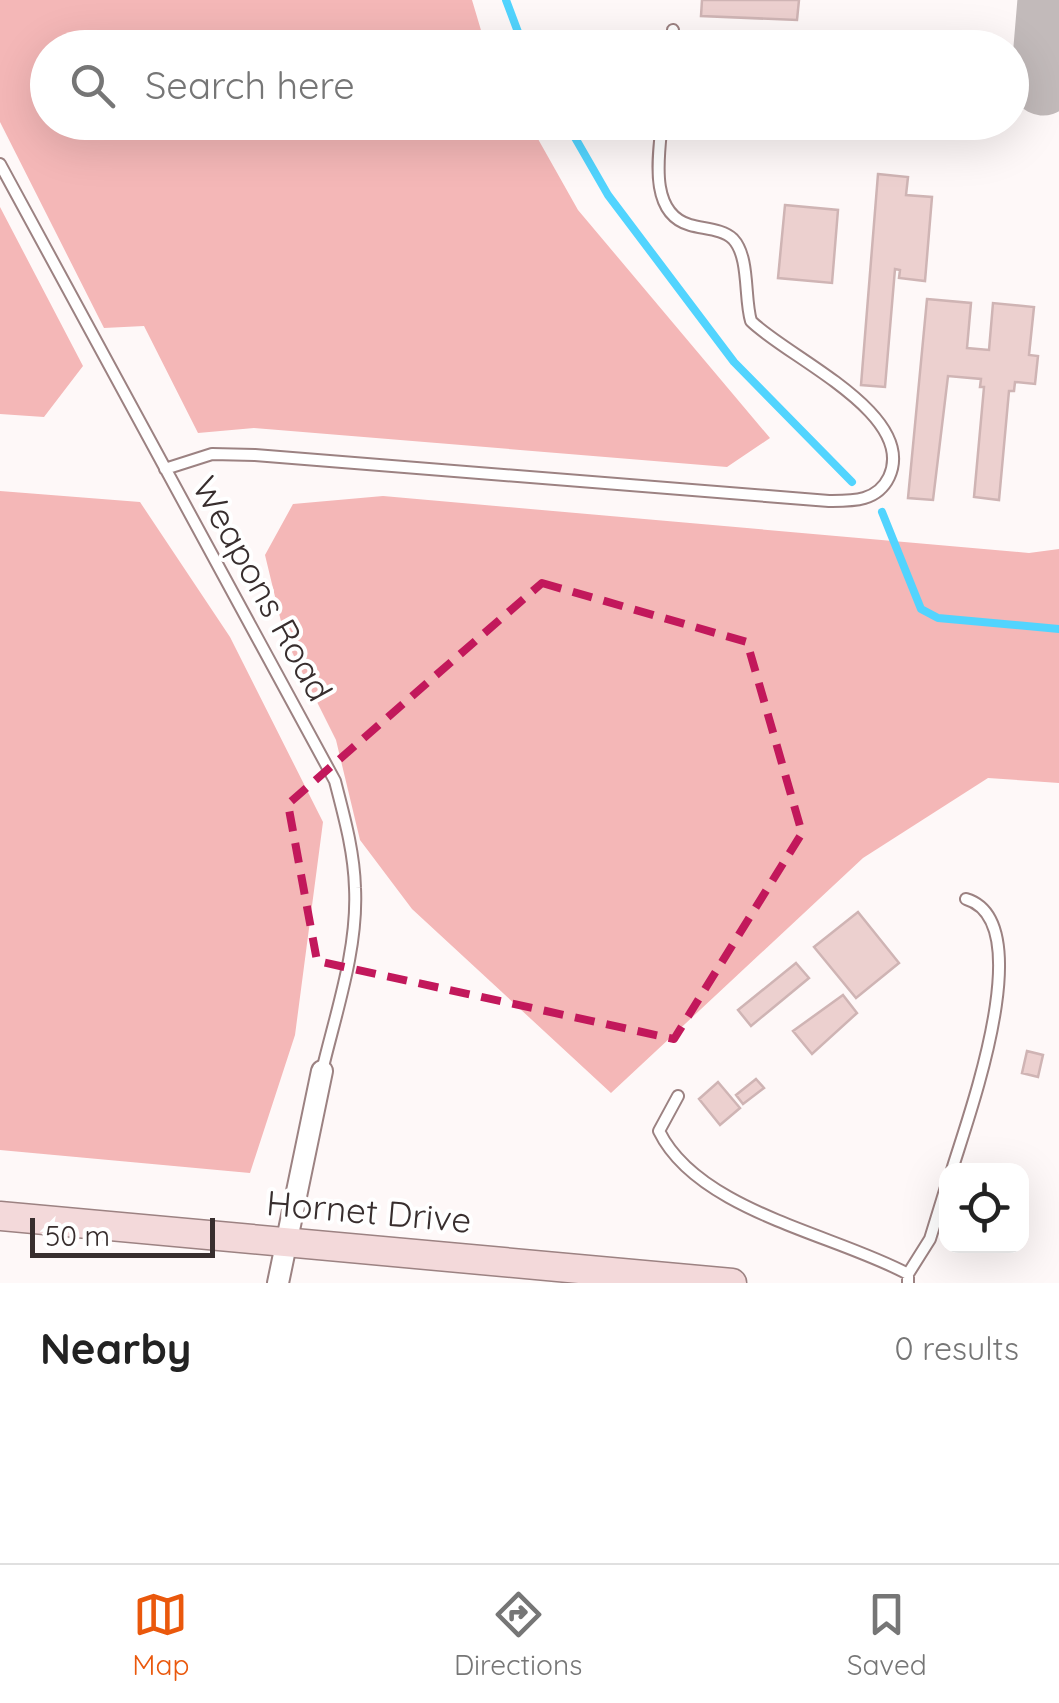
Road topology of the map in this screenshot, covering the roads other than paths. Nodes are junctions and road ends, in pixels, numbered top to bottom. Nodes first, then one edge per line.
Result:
1 (661, 140) edge
2 (0, 164) edge
3 (165, 469) junction
4 (966, 900) dead end
5 (322, 1071) joint
6 (678, 1096) dead end
7 (954, 1163) edge
8 (939, 1210) edge
9 (0, 1216) edge
10 (286, 1242) junction
11 (908, 1278) edge
12 (278, 1283) edge
13 (732, 1283) edge

1 - 3 lane
2 - 3 lane, Weapons Road
3 - 5 lane, Weapons Road
4 - 7 lane
5 - 10 street
6 - 11 lane
8 - 11 lane
9 - 10 main road, Hornet Drive
10 - 12 street
10 - 13 main road, Hornet Drive

